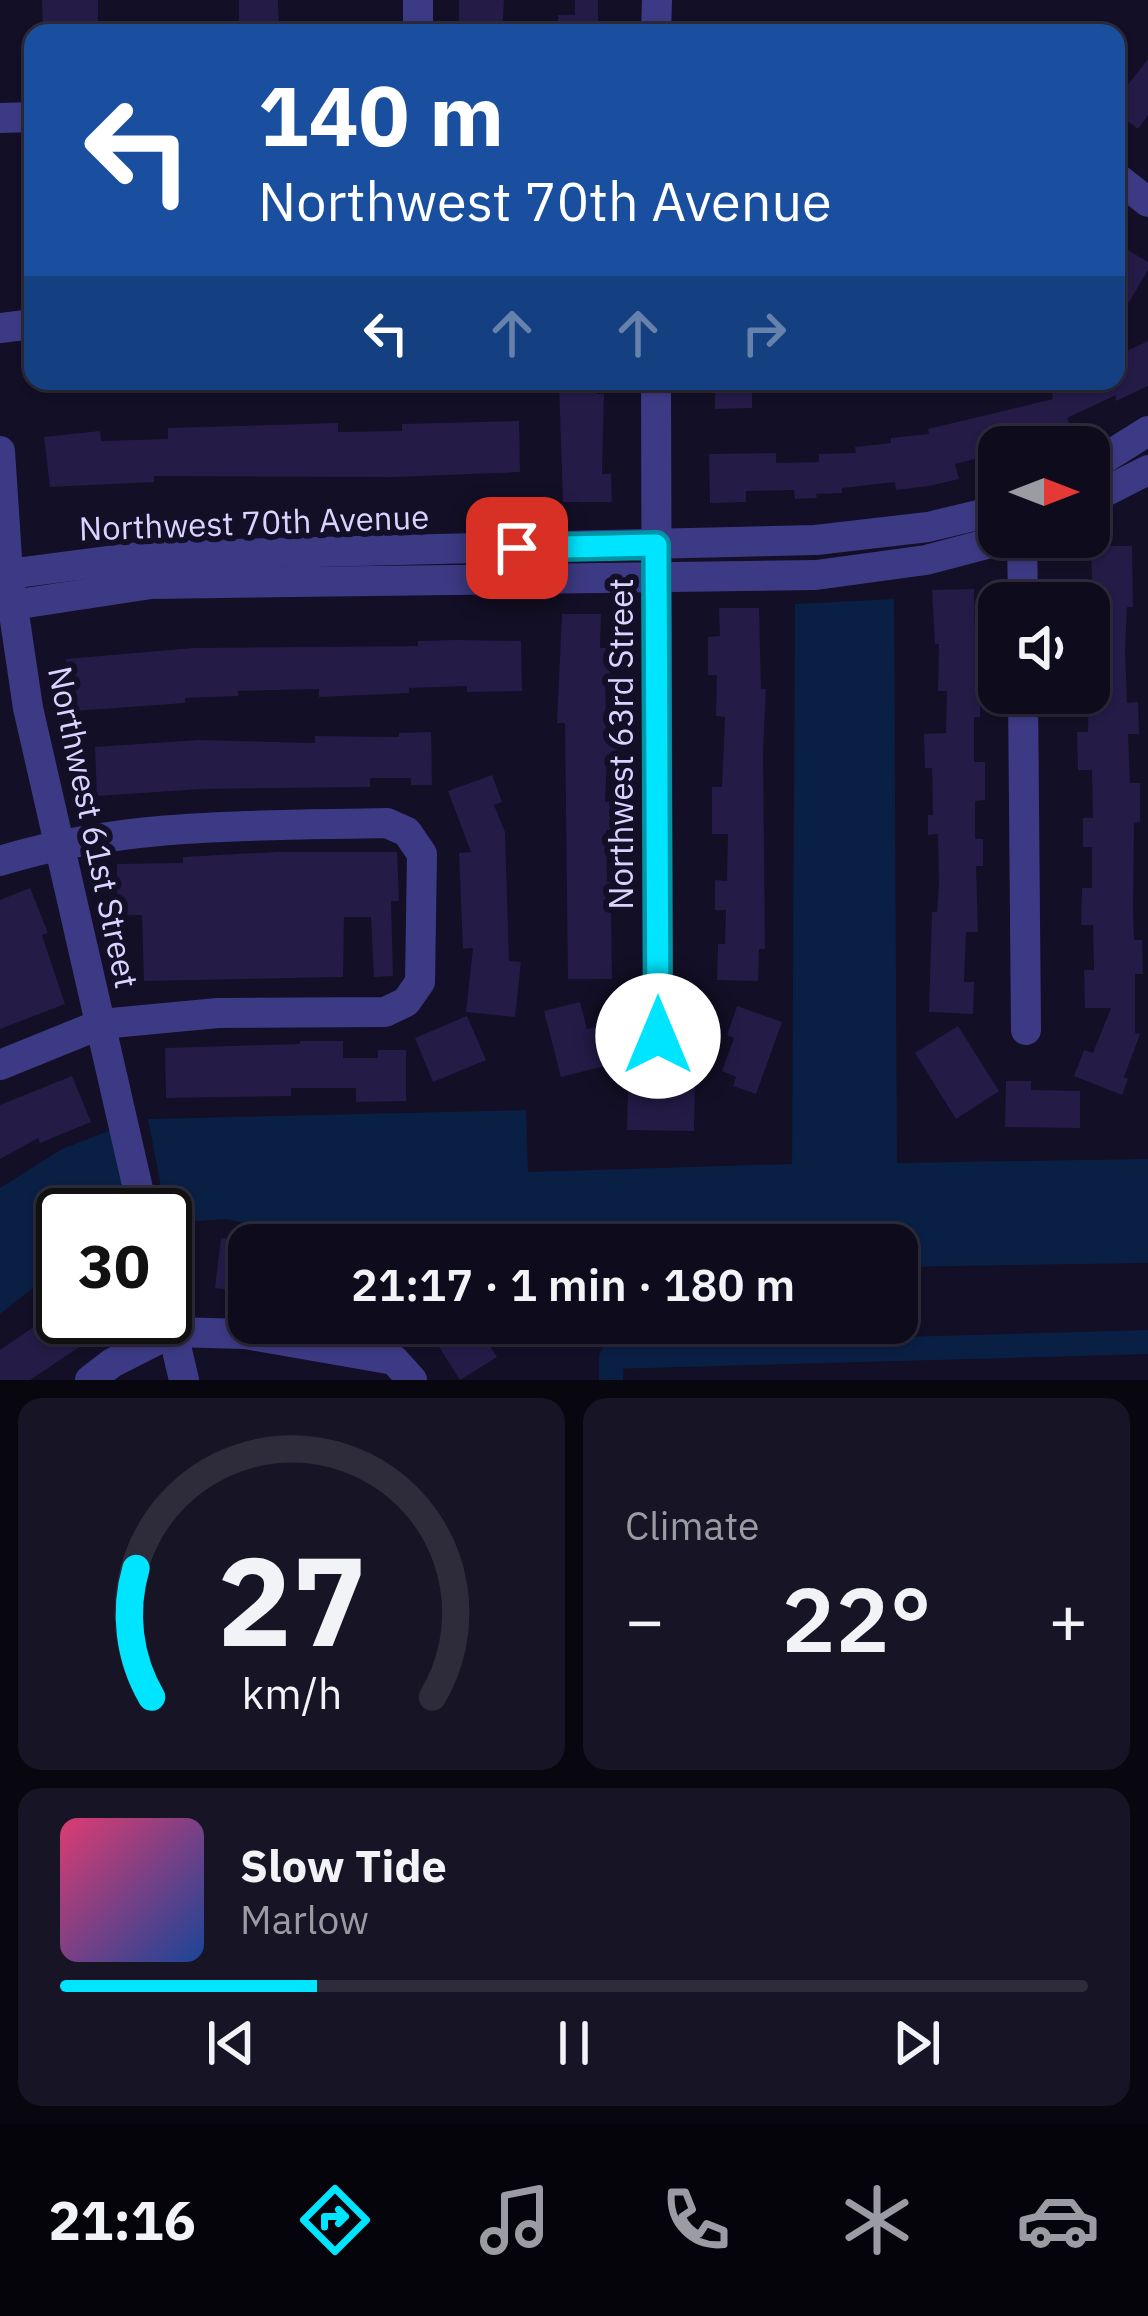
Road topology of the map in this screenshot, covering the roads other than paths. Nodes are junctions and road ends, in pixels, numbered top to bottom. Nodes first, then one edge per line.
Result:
1 (656, 390) edge
2 (1148, 431) edge
3 (0, 451) edge
4 (1110, 455) edge
5 (1148, 470) edge
6 (1110, 489) edge
7 (978, 515) edge
8 (978, 546) edge
9 (656, 561) junction
10 (5, 589) edge
11 (1023, 714) edge
12 (59, 843) junction
13 (0, 861) edge
14 (101, 1024) junction
15 (1026, 1030) dead end
16 (658, 1036) dead end
17 (0, 1065) edge
18 (138, 1188) edge
19 (192, 1333) edge
20 (149, 1344) edge
21 (176, 1344) edge
22 (412, 1378) edge
23 (90, 1380) edge
24 (184, 1380) edge

1 - 9 street, Northwest 63rd Street
2 - 4 street
3 - 10 street, Northwest 61st Street
5 - 6 street
7 - 9 street
8 - 9 street
9 - 10 street, Northwest 70th Avenue
9 - 16 street, Northwest 63rd Street
10 - 12 street, Northwest 61st Street
11 - 15 street
12 - 13 street
12 - 14 street, Northwest 61st Street
12 - 14 street
14 - 17 street
14 - 18 street, Northwest 61st Street
19 - 22 street
20 - 23 street
21 - 24 street

